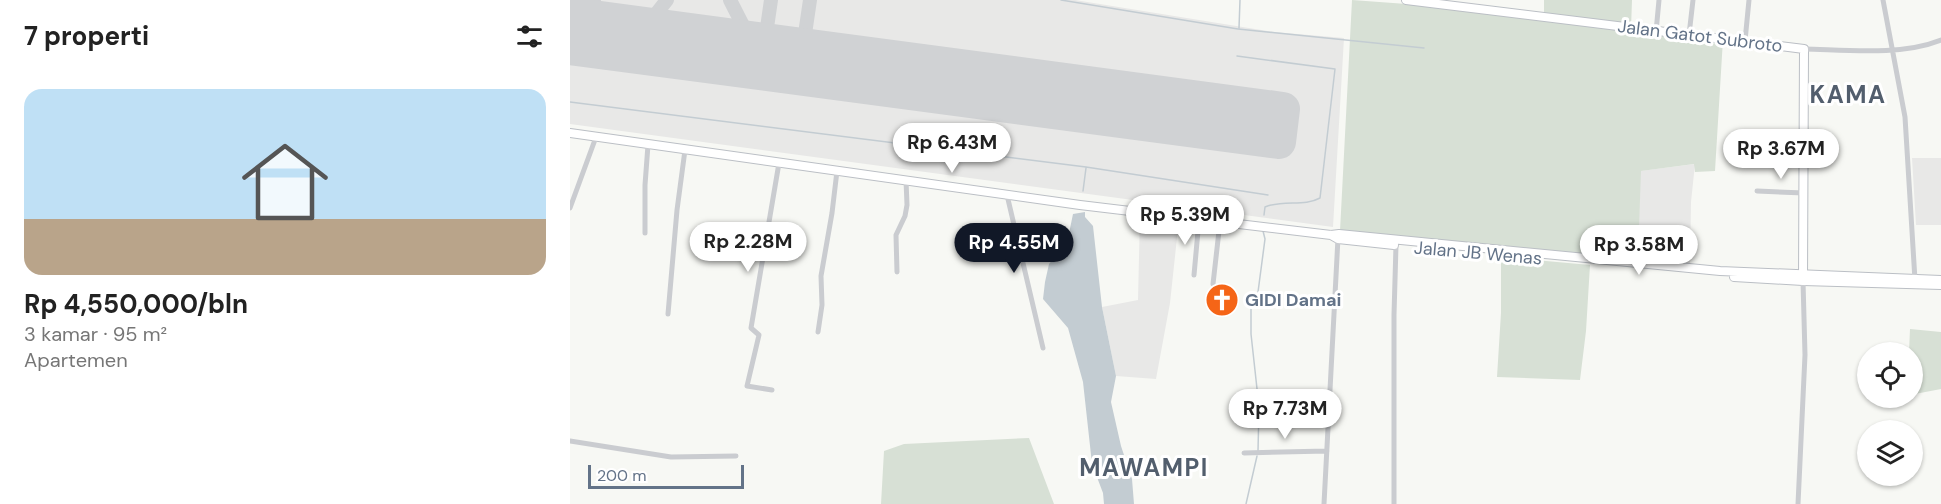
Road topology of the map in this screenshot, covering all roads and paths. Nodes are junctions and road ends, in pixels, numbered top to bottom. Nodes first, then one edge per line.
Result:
1 (1406, 0) edge
2 (1659, 0) edge
3 (1693, 0) edge
4 (1749, 0) edge
5 (1883, 0) edge
6 (1656, 32) junction
7 (1689, 35) junction
8 (1941, 40) edge
9 (1745, 41) junction
10 (1804, 49) junction
11 (1893, 49) junction
12 (570, 133) edge
13 (596, 136) junction
14 (648, 145) junction
15 (686, 150) junction
16 (778, 163) junction
17 (837, 171) junction
18 (906, 180) junction
19 (1757, 190) dead end
20 (1804, 193) junction
21 (1007, 195) junction
22 (570, 208) edge
23 (1199, 220) junction
24 (1220, 222) junction
25 (645, 233) dead end
26 (1336, 236) junction
27 (1396, 245) junction
28 (1506, 253) junction
29 (897, 272) dead end
30 (1194, 275) dead end
31 (1804, 278) junction
32 (1941, 280) edge
33 (1915, 282) junction
34 (1213, 284) dead end
35 (1941, 285) edge
36 (668, 314) dead end
37 (818, 332) dead end
38 (1043, 348) dead end
39 (772, 390) dead end
40 (570, 441) edge
41 (1327, 451) junction
42 (1244, 453) dead end
43 (735, 456) dead end
44 (1324, 504) edge
45 (1394, 504) edge
46 (1798, 504) edge

1 - 6 main road, Jalan Gatot Subroto
2 - 6 street
3 - 7 street
4 - 9 street
5 - 11 street
6 - 7 main road, Jalan Gatot Subroto
7 - 9 main road, Jalan Gatot Subroto
8 - 11 street
9 - 10 main road, Jalan Gatot Subroto
10 - 11 street
10 - 20 main road, Jalan Gatot Subroto
11 - 33 street
12 - 13 main road
13 - 14 main road
13 - 22 street
14 - 15 main road
14 - 25 street
15 - 16 main road
15 - 36 street
16 - 17 main road
16 - 39 street
17 - 18 main road
17 - 37 street
18 - 21 main road
18 - 29 street
19 - 20 street
20 - 31 main road, Jalan Gatot Subroto
21 - 23 main road
21 - 38 street
23 - 24 main road
23 - 30 street
24 - 26 main road
24 - 34 street
26 - 27 main road, Jalan JB Wenas
26 - 28 main road, Jalan JB Wenas
26 - 41 street
27 - 28 main road, Jalan JB Wenas
27 - 45 street
28 - 31 main road, Jalan JB Wenas
31 - 33 main road, Jalan JB Wenas
31 - 46 street
32 - 33 main road, Jalan JB Wenas
33 - 35 main road, Jalan JB Wenas
40 - 43 street
41 - 42 street
41 - 44 street

